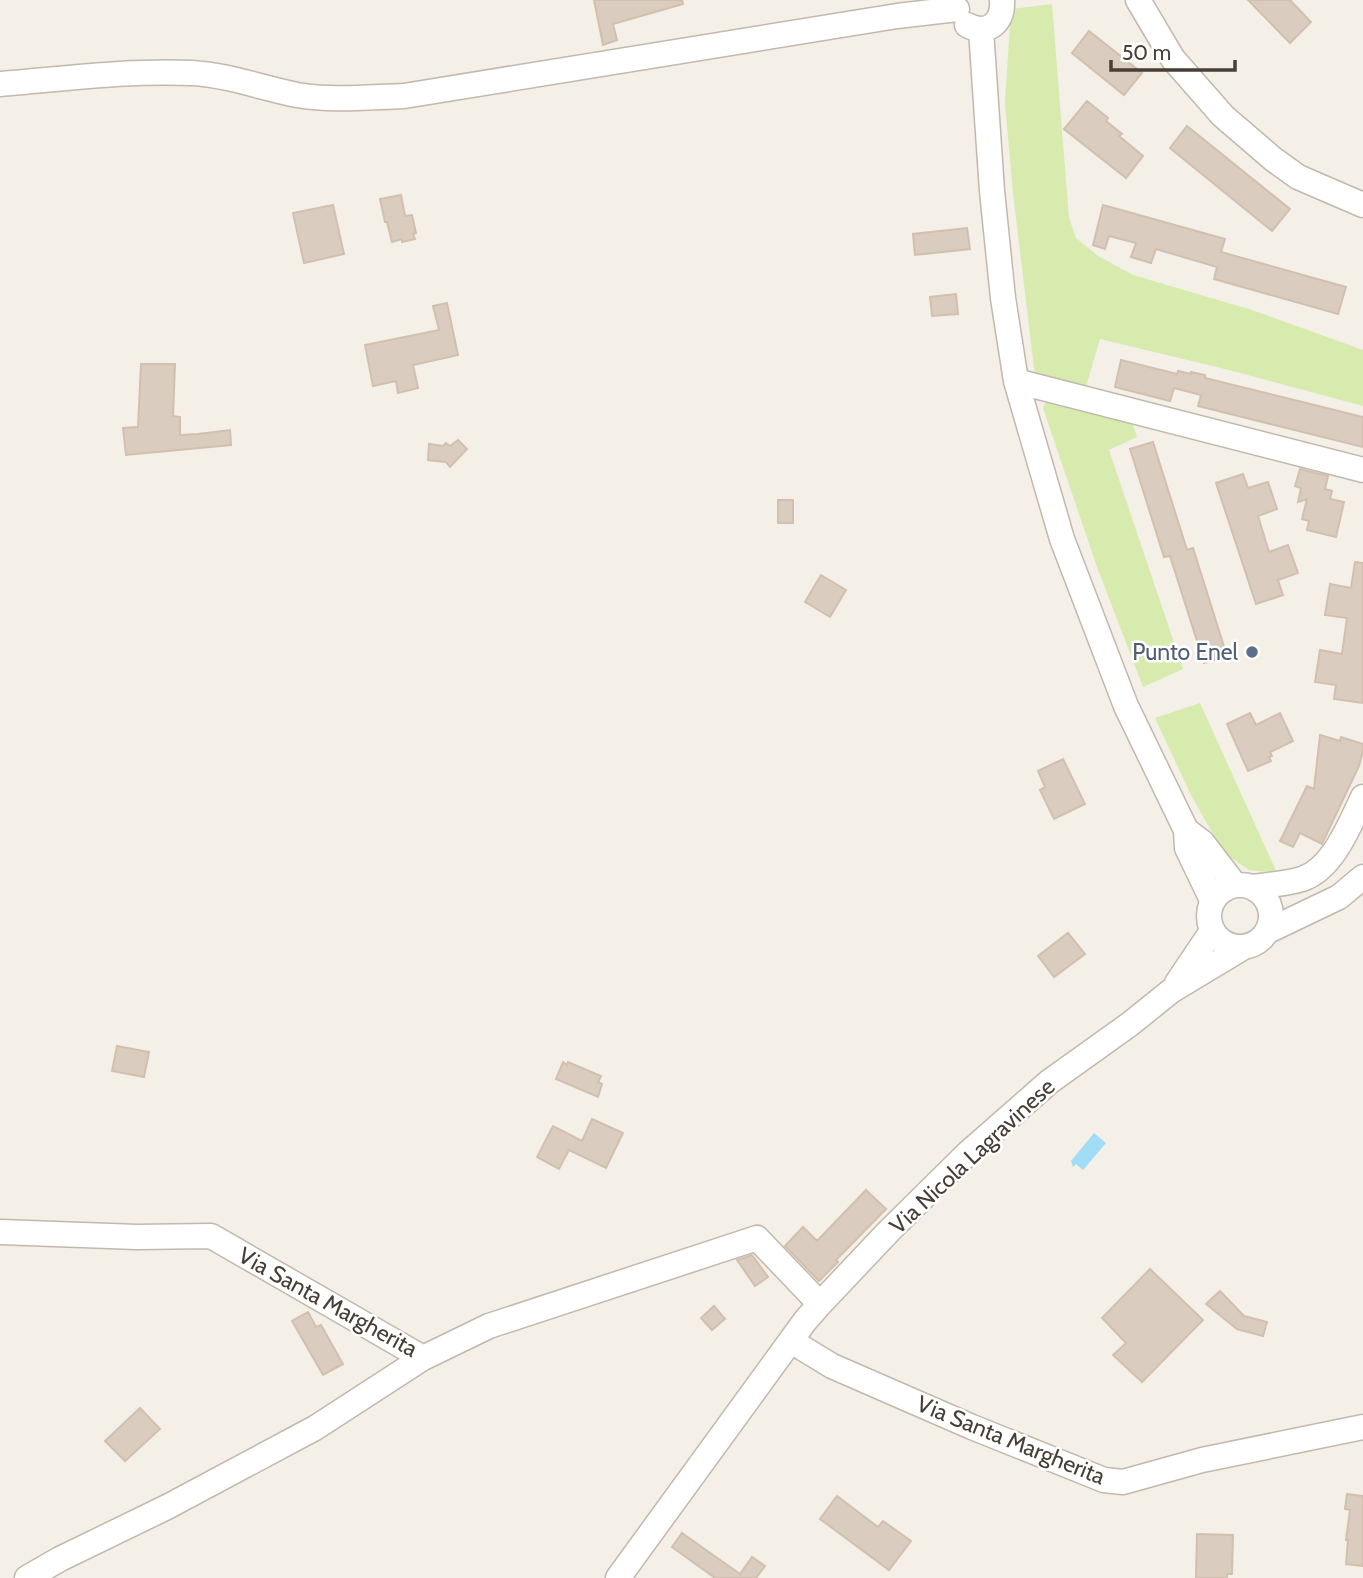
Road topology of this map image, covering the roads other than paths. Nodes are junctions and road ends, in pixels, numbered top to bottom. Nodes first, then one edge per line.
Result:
1 (1003, 0) edge
2 (1138, 0) edge
3 (958, 5) edge
4 (981, 30) junction
5 (0, 84) edge
6 (1363, 205) edge
7 (1016, 381) junction
8 (1363, 470) edge
9 (1363, 797) edge
10 (1186, 830) junction
11 (1360, 879) edge
12 (1243, 886) junction
13 (1212, 900) junction
14 (1269, 920) junction
15 (1212, 932) junction
16 (1244, 947) junction
17 (1171, 990) junction
18 (0, 1232) edge
19 (820, 1304) junction
20 (791, 1341) junction
21 (423, 1357) junction
22 (1363, 1427) edge
23 (27, 1578) edge
24 (618, 1578) edge

1 - 4 street
2 - 6 street
3 - 4 street
3 - 5 street
4 - 7 street
7 - 8 street
7 - 10 street
9 - 12 street
10 - 12 street
10 - 13 street
11 - 14 street
12 - 13 street
12 - 14 street
13 - 15 street
14 - 16 street
15 - 16 street
15 - 17 street, Via Nicola Lagravinese
16 - 17 street, Via Nicola Lagravinese
17 - 19 street, Via Nicola Lagravinese
18 - 21 street, Via Santa Margherita
19 - 20 street, Via Nicola Lagravinese
19 - 21 street, Via Santa Margherita
20 - 22 street, Via Santa Margherita
20 - 24 street, Via Nicola Lagravinese
21 - 23 street

